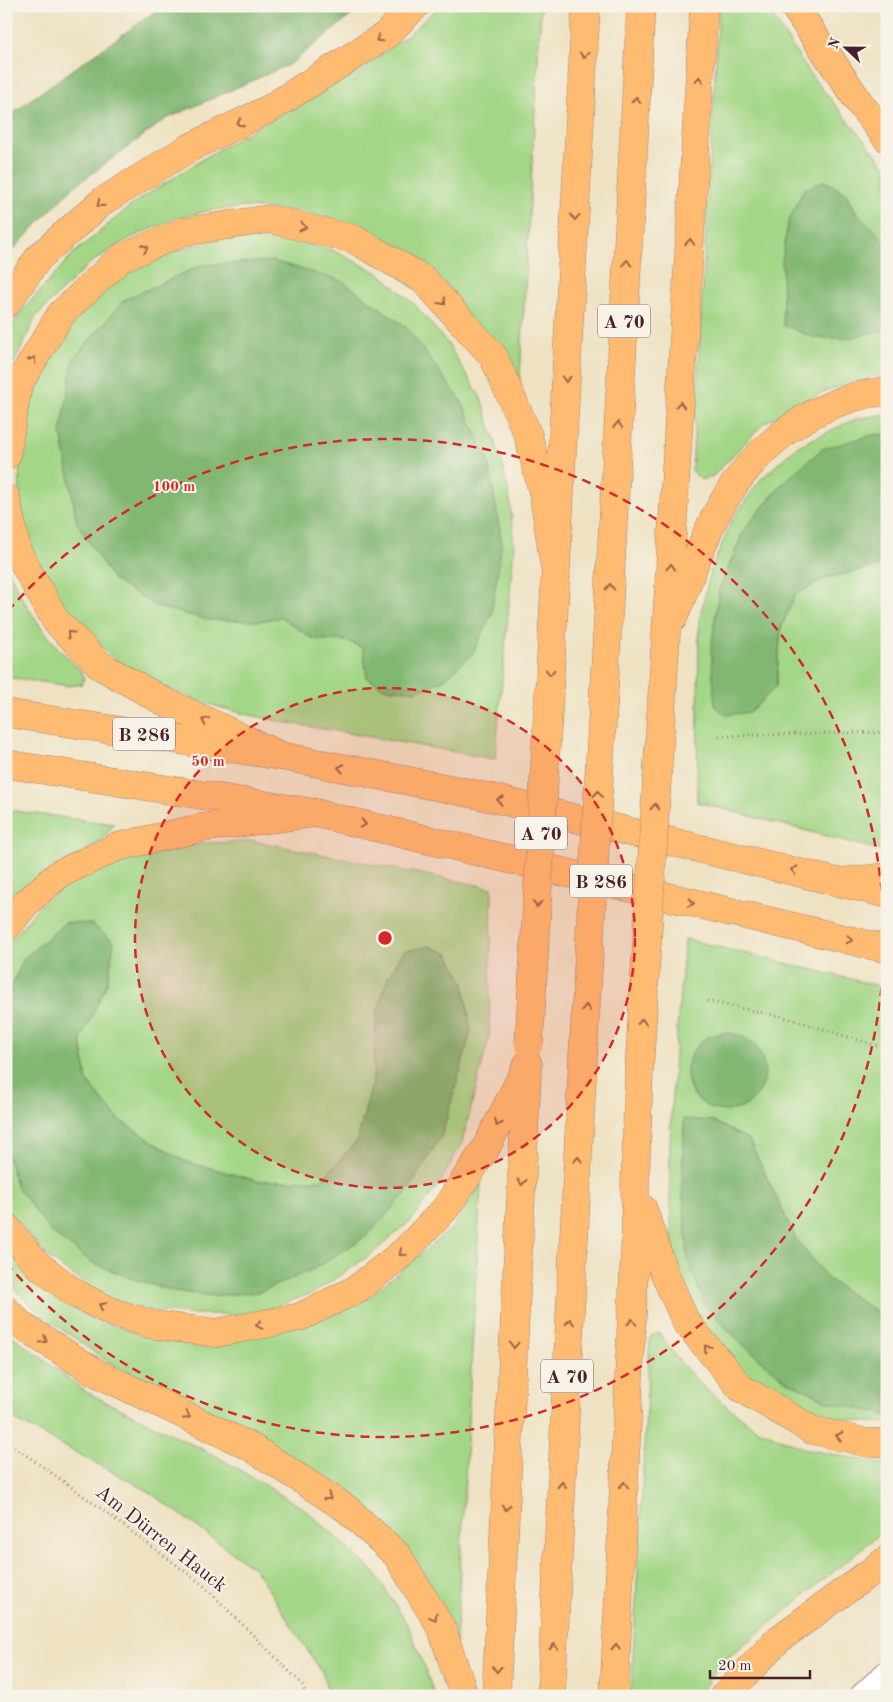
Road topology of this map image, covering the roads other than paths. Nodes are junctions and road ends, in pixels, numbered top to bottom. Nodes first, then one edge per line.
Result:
1 (415, 6) edge
2 (586, 6) edge
3 (641, 6) edge
4 (704, 6) edge
5 (794, 6) edge
6 (887, 138) edge
7 (6, 304) edge
8 (887, 391) edge
9 (6, 456) edge
10 (6, 498) edge
11 (556, 575) junction
12 (666, 641) junction
13 (6, 713) edge
14 (282, 756) junction
15 (6, 764) edge
16 (315, 813) junction
17 (887, 877) edge
18 (842, 882) junction
19 (887, 894) edge
20 (6, 928) edge
21 (887, 949) edge
22 (529, 1054) junction
23 (635, 1185) junction
24 (6, 1227) edge
25 (6, 1310) edge
26 (887, 1442) edge
27 (887, 1560) edge
28 (887, 1670) edge
29 (464, 1696) edge
30 (496, 1696) edge
31 (551, 1696) edge
32 (614, 1696) edge
33 (724, 1696) edge
34 (859, 1696) edge

1 -> 7 highway
2 -> 11 highway, A 70
31 -> 3 highway, A 70, bridge
12 -> 4 highway
5 - 6 highway
8 - 12 highway
9 -> 11 highway
14 -> 10 highway
11 -> 22 highway, A 70, bridge
23 -> 12 highway, bridge
13 - 14 highway, B 286
18 -> 14 highway, B 286
15 - 16 highway, B 286
16 - 20 highway
16 -> 21 highway, B 286
17 - 18 highway
18 - 19 highway, B 286
22 -> 24 highway
22 -> 30 highway, A 70
26 -> 23 highway
32 -> 23 highway
25 -> 29 highway
27 - 33 highway
28 - 34 lane

